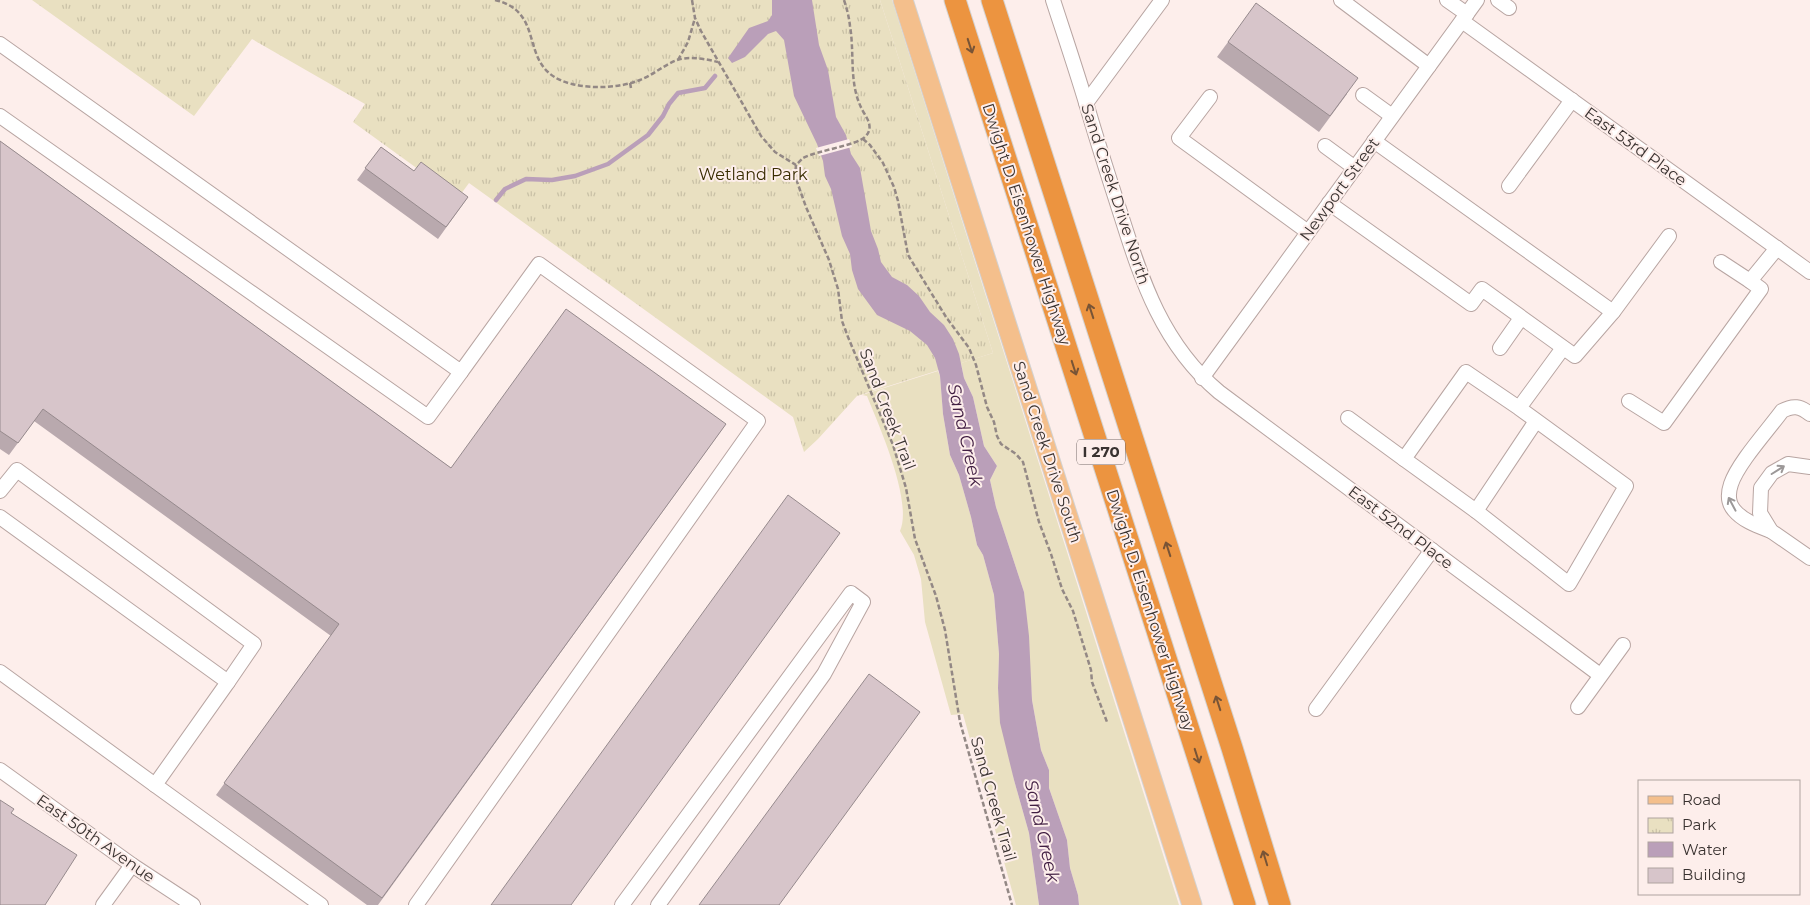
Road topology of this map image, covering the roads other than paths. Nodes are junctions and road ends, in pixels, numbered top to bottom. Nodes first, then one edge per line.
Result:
1 (903, 0) edge
2 (955, 0) edge
3 (992, 0) edge
4 (1053, 0) edge
5 (1162, 0) edge
6 (1340, 0) edge
7 (1447, 0) edge
8 (1477, 0) edge
9 (1464, 18) junction
10 (0, 44) edge
11 (1429, 66) junction
12 (1363, 95) dead end
13 (1210, 97) dead end
14 (1572, 100) junction
15 (1086, 103) junction
16 (0, 116) edge
17 (1392, 116) junction
18 (1374, 141) junction
19 (1325, 146) dead end
20 (1355, 168) junction
21 (1509, 186) dead end
22 (1329, 203) junction
23 (1308, 232) junction
24 (1670, 236) dead end
25 (1777, 248) junction
26 (1721, 262) dead end
27 (1810, 272) edge
28 (1750, 281) junction
29 (1613, 312) junction
30 (1521, 318) junction
31 (1500, 348) dead end
32 (1563, 348) junction
33 (461, 372) junction
34 (1202, 378) junction
35 (1629, 401) dead end
36 (1519, 408) junction
37 (1810, 414) edge
38 (1348, 418) dead end
39 (1536, 421) junction
40 (1404, 459) junction
41 (1810, 467) edge
42 (0, 492) edge
43 (1476, 511) junction
44 (0, 517) edge
45 (1771, 531) junction
46 (1432, 550) junction
47 (1810, 558) edge
48 (1623, 644) dead end
49 (0, 672) edge
50 (1600, 675) junction
51 (228, 682) junction
52 (1578, 707) dead end
53 (1316, 709) dead end
54 (0, 770) edge
55 (155, 785) junction
56 (132, 865) junction
57 (103, 905) edge
58 (193, 905) edge
59 (321, 905) edge
60 (416, 905) edge
61 (622, 905) edge
62 (658, 905) edge
63 (1192, 905) edge
64 (1245, 905) edge
65 (1280, 905) edge

1 - 63 main road, Sand Creek Drive South
2 -> 64 highway, Dwight D. Eisenhower Highway / I 270
65 -> 3 highway, I 270
4 - 15 street, Sand Creek Drive North
5 - 15 street
6 - 11 street
7 - 9 street, East 53rd Place
8 - 9 street, Newport Street
9 - 11 street, Newport Street
9 - 14 street, East 53rd Place
10 - 33 street
11 - 17 street, Newport Street
12 - 17 street
13 - 23 street
14 - 21 street
14 - 25 street, East 53rd Place
15 - 34 street, Sand Creek Drive North
16 - 33 street
17 - 18 street, Newport Street
18 - 20 street, Newport Street
18 - 29 street
19 - 20 street
20 - 22 street, Newport Street
22 - 23 street, Newport Street
22 - 30 street
23 - 34 street, Newport Street
24 - 29 street
25 - 27 street, East 53rd Place
25 - 28 street
26 - 28 street
28 - 35 street
29 - 32 street
30 - 31 street
30 - 32 street
32 - 36 street
33 - 60 street
34 - 46 street, East 52nd Place
36 - 39 street
36 - 40 street
45 -> 37 street
38 - 40 street
39 - 43 street
39 - 43 street
40 - 43 street
45 -> 41 street
42 - 51 street
44 - 51 street
45 - 47 street
46 - 50 street, East 52nd Place
46 - 53 street
48 - 50 street
49 - 55 street
50 - 52 street
51 - 55 street
54 - 56 street, East 50th Avenue
55 - 59 street
56 - 57 street
56 - 58 street, East 50th Avenue
61 - 62 street

